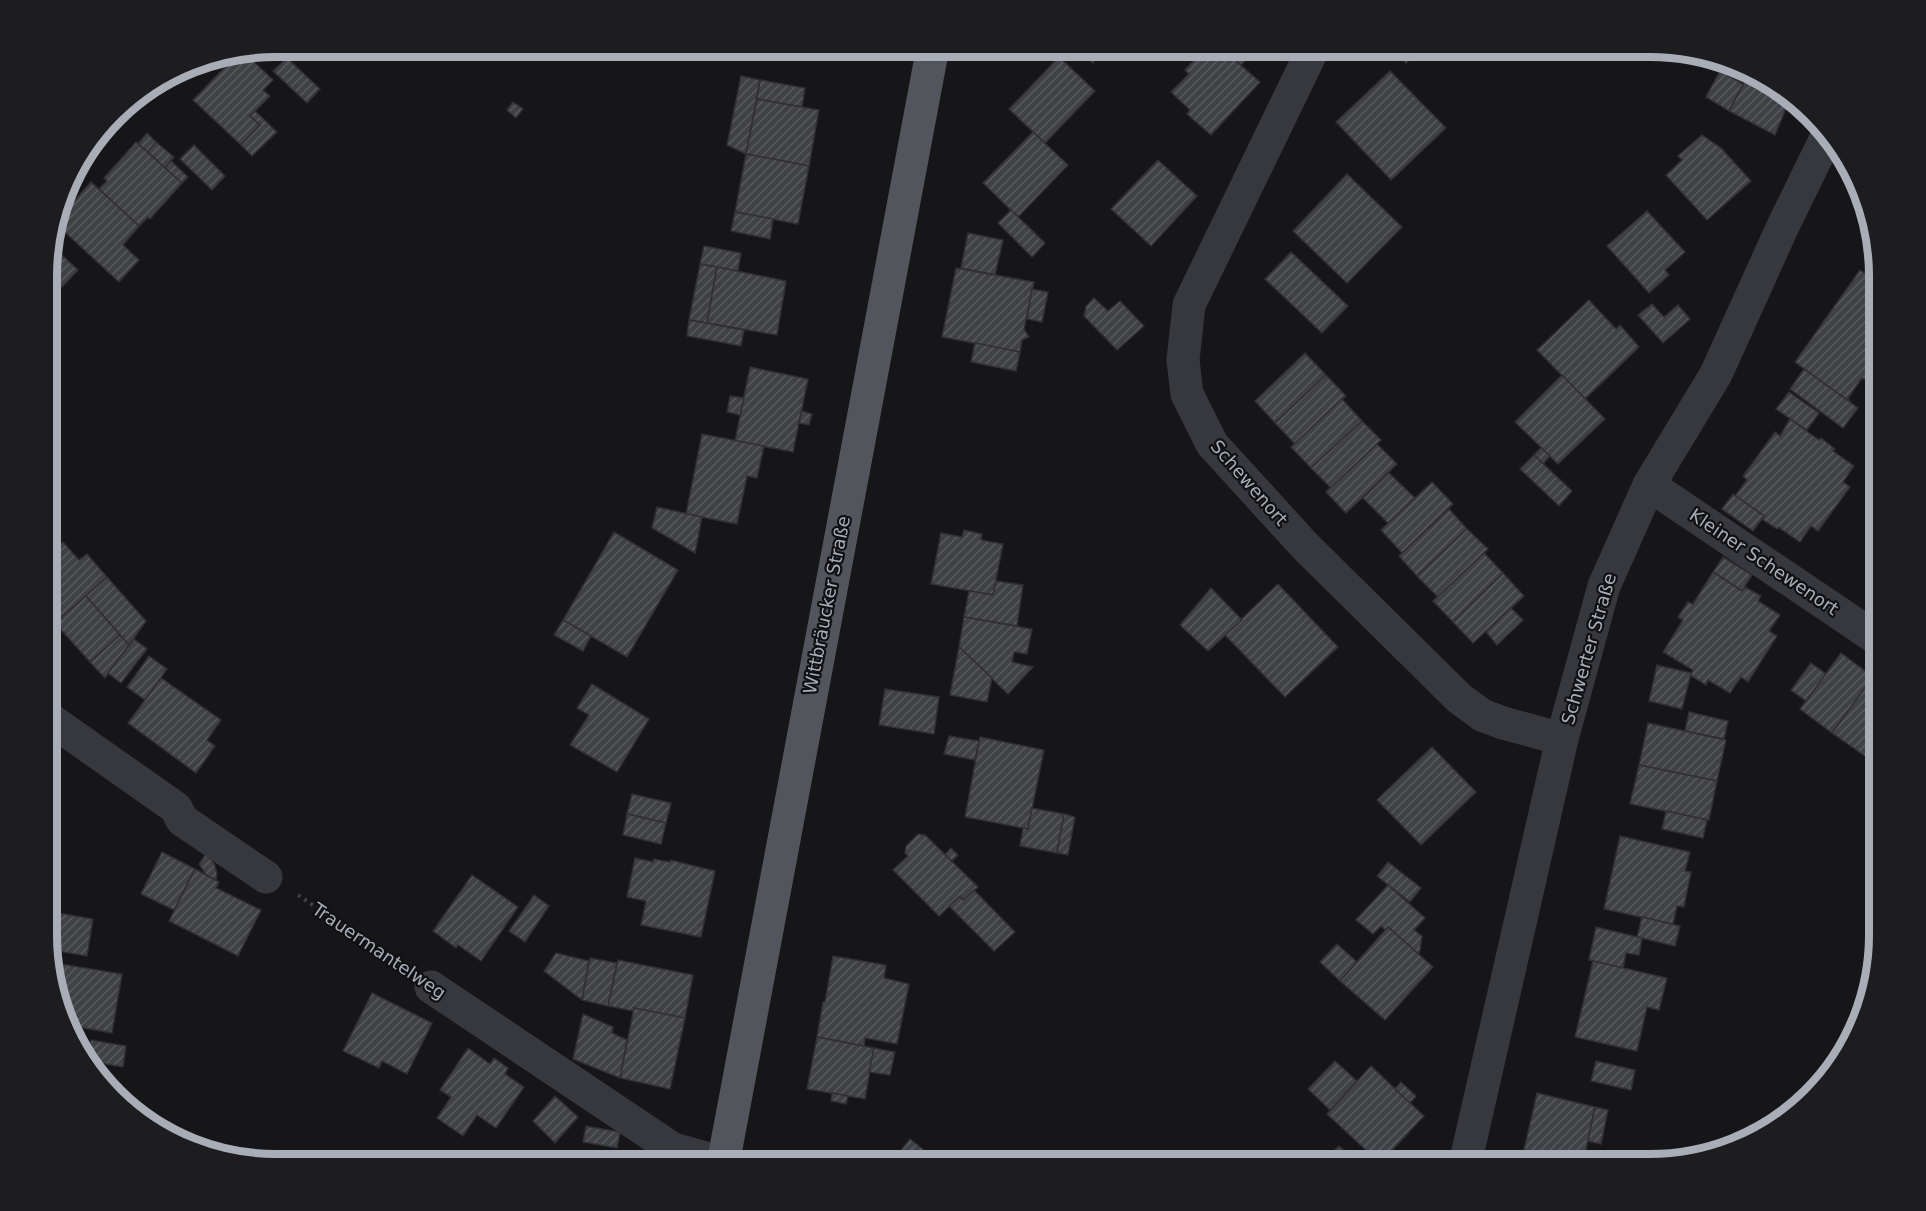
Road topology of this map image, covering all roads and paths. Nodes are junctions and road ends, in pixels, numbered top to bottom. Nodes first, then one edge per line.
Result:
1 (931, 57) edge
2 (1309, 57) edge
3 (1824, 143) edge
4 (1649, 485) junction
5 (1869, 633) edge
6 (57, 724) edge
7 (1562, 740) junction
8 (266, 877) joint
9 (431, 987) joint
10 (667, 1154) edge
11 (725, 1154) edge
12 (1467, 1154) edge

1 - 11 main road, Wittbräucker Straße
2 - 7 street, Schewenort
3 - 4 street, Schwerter Straße
4 - 5 street, Kleiner Schewenort
4 - 7 street, Schwerter Straße
6 - 8 street
7 - 12 street, Schwerter Straße
8 - 9 path, Trauermantelweg
9 - 10 street, Trauermantelweg

